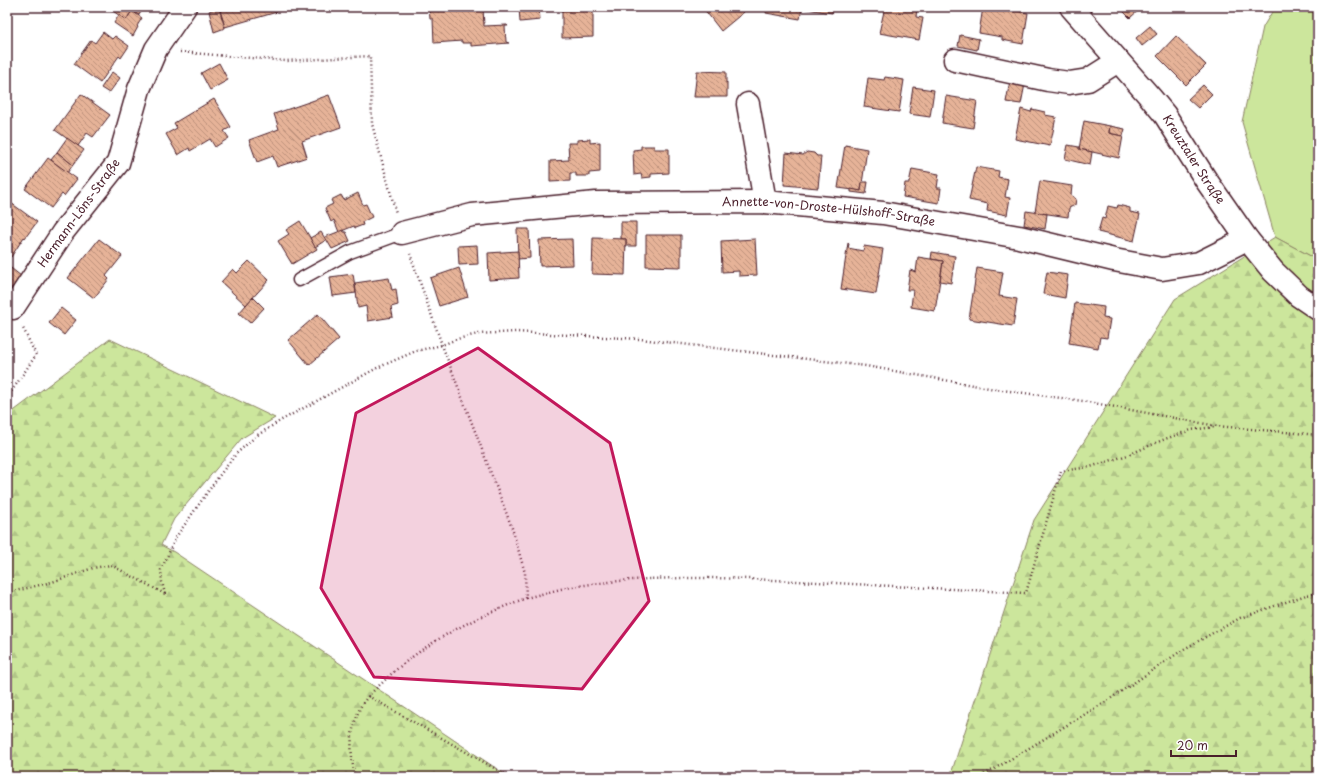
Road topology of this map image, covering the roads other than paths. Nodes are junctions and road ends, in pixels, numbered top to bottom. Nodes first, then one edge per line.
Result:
1 (185, 7) edge
2 (1071, 7) edge
3 (954, 60) dead end
4 (1118, 61) junction
5 (748, 104) dead end
6 (764, 202) junction
7 (402, 233) joint
8 (1247, 239) junction
9 (299, 280) dead end
10 (13, 308) road end
11 (1318, 309) edge

1 - 10 street, Hermann-Löns-Straße
2 - 4 street, Kreuztaler Straße
3 - 4 street
4 - 8 street, Kreuztaler Straße
5 - 6 street
6 - 7 street, Annette-von-Droste-Hülshoff-Straße
6 - 8 street, Annette-von-Droste-Hülshoff-Straße
7 - 9 lane
8 - 11 street, Kreuztaler Straße

